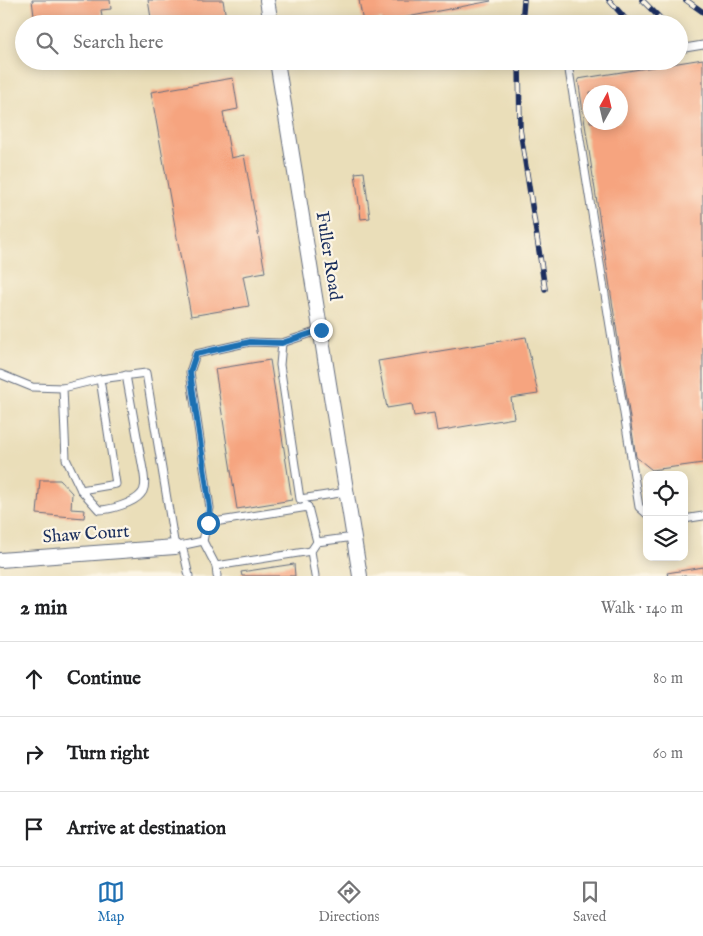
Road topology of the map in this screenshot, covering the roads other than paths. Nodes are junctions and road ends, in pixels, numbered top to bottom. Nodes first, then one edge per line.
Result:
1 (267, 0) edge
2 (270, 15) edge
3 (703, 46) edge
4 (688, 48) edge
5 (278, 70) edge
6 (569, 70) edge
7 (321, 330) junction
8 (282, 343) junction
9 (0, 374) edge
10 (126, 375) junction
11 (100, 379) junction
12 (63, 388) junction
13 (80, 490) junction
14 (347, 492) junction
15 (300, 499) junction
16 (308, 507) junction
17 (643, 510) edge
18 (703, 516) edge
19 (688, 518) edge
20 (208, 523) junction
21 (354, 537) junction
22 (203, 541) junction
23 (317, 542) junction
24 (179, 546) junction
25 (311, 551) junction
26 (0, 560) edge
27 (216, 566) junction
28 (189, 576) edge
29 (217, 576) edge
30 (315, 576) edge
31 (360, 576) edge

1 - 2 street
3 - 4 lane
5 - 7 street, Fuller Road
6 - 17 lane
7 - 8 lane
7 - 14 street, Fuller Road
8 - 15 lane
8 - 20 lane
9 - 12 lane
10 - 11 lane
10 - 13 lane
10 - 24 lane
11 - 12 lane
11 - 13 lane
12 - 13 lane
14 - 15 lane
14 - 21 street, Fuller Road
15 - 16 lane
16 - 20 lane
16 - 23 lane
18 - 19 lane
20 - 22 lane
21 - 23 lane
21 - 31 street, Fuller Road
22 - 24 lane
22 - 27 lane
23 - 25 lane
24 - 26 street, Shaw Court
24 - 28 lane
25 - 27 lane
25 - 30 lane
27 - 29 lane

